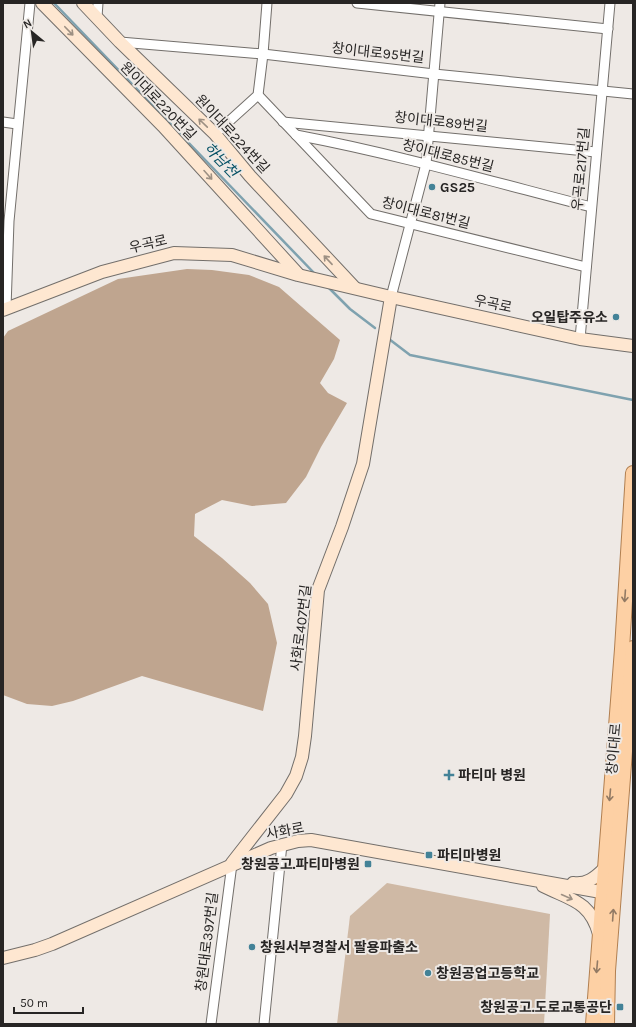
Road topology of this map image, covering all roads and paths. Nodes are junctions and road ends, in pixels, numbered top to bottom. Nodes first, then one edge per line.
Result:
1 (30, 3) edge
2 (42, 3) edge
3 (83, 3) edge
4 (98, 3) edge
5 (267, 3) edge
6 (357, 3) edge
7 (610, 3) edge
8 (439, 8) edge
9 (97, 17) junction
10 (608, 29) junction
11 (120, 42) junction
12 (263, 54) junction
13 (434, 74) junction
14 (602, 90) junction
15 (258, 94) junction
16 (633, 94) edge
17 (3, 122) edge
18 (283, 122) junction
19 (17, 124) junction
20 (215, 134) junction
21 (296, 134) junction
22 (428, 135) junction
23 (596, 152) junction
24 (426, 164) junction
25 (592, 207) junction
26 (6, 220) edge
27 (410, 223) junction
28 (586, 267) junction
29 (302, 276) junction
30 (351, 287) junction
31 (391, 297) junction
32 (5, 309) edge
33 (580, 339) junction
34 (633, 346) edge
35 (633, 473) edge
36 (633, 648) edge
37 (282, 844) junction
38 (232, 864) junction
39 (604, 869) junction
40 (532, 880) junction
41 (608, 894) junction
42 (600, 938) junction
43 (3, 958) edge
44 (211, 1024) edge
45 (264, 1024) edge
46 (593, 1024) edge
47 (607, 1024) edge

1 - 19 street
2 -> 29 street, 원이대로220번길
3 - 9 street, 원이대로224번길
4 - 9 street
5 - 12 street
6 - 8 street
7 - 10 street, 우곡로217번길
8 - 10 street
8 - 13 street
9 - 11 street, 원이대로224번길
10 - 14 street, 우곡로217번길
11 - 12 street, 창이대로95번길
20 -> 11 street, 원이대로224번길
12 - 13 street, 창이대로95번길
12 - 15 street
13 - 14 street, 창이대로95번길
13 - 22 street
14 - 16 street, 창이대로95번길
14 - 23 street, 우곡로217번길
15 - 18 street, 창이대로81번길
15 - 20 street
17 - 19 street
18 - 21 street, 창이대로81번길
18 - 22 street, 창이대로89번길
19 - 26 street
30 -> 20 street, 원이대로224번길
21 - 24 street, 창이대로85번길
21 - 27 street, 창이대로81번길
22 - 23 street, 창이대로89번길
22 - 24 street
23 - 25 street, 우곡로217번길
24 - 25 street, 창이대로85번길
24 - 27 street
25 - 28 street, 우곡로217번길
26 - 32 street
27 - 28 street, 창이대로81번길
27 - 31 street
28 - 33 street, 우곡로217번길
29 - 30 street, 우곡로
29 - 32 street, 우곡로
30 - 31 street, 우곡로
31 - 33 street, 우곡로
31 - 38 street, 사화로407번길
33 - 34 street, 우곡로
35 -> 39 main road, 창이대로
36 - 41 main road, 창이대로
37 - 38 street, 사화로
37 - 40 street, 사화로
37 - 45 street
38 - 43 street, 사화로
38 - 44 street, 창원대로397번길
39 - 40 street
39 - 41 main road, 창이대로
40 - 41 street, 사화로
40 -> 42 street
41 - 42 main road, 창이대로
47 -> 41 main road, 창이대로
42 -> 46 main road, 창이대로

